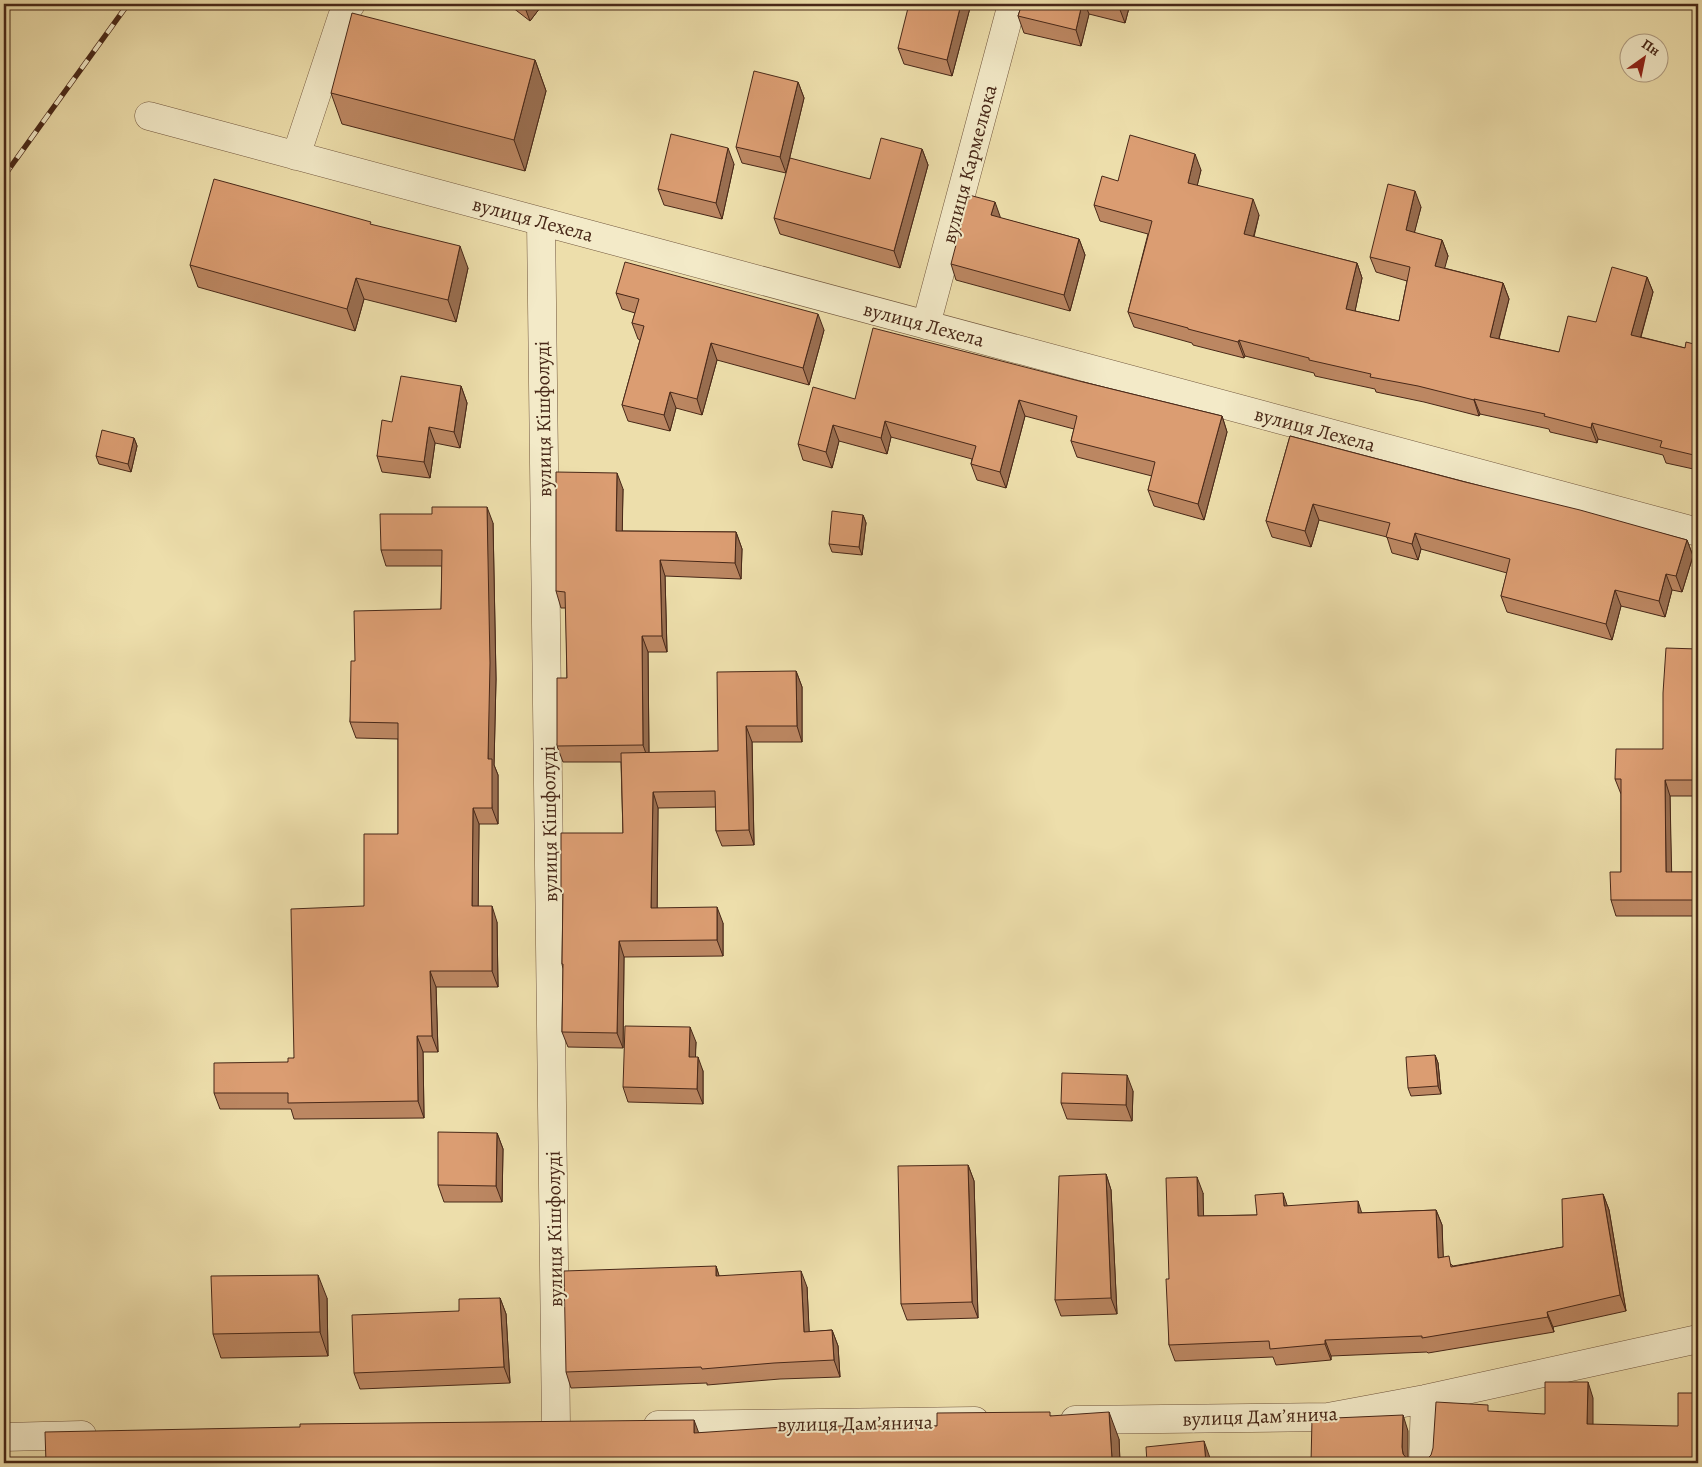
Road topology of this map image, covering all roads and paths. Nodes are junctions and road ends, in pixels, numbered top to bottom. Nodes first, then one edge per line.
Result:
1 (351, 4) edge
2 (1012, 4) edge
3 (149, 116) dead end
4 (296, 156) junction
5 (541, 222) junction
6 (926, 325) junction
7 (1698, 532) edge
8 (1698, 1339) edge
9 (1425, 1399) junction
10 (1051, 1420) edge
11 (1002, 1421) edge
12 (636, 1425) edge
13 (527, 1427) edge
14 (102, 1435) edge
15 (4, 1437) edge
16 (1423, 1463) edge

1 - 4 street
2 - 6 street, вулиця Кармелюка
3 - 4 street, вулиця Лехела
4 - 5 street, вулиця Лехела
5 - 6 street, вулиця Лехела
5 - 13 street, вулиця Кішфолуді
6 - 7 street, вулиця Лехела
8 - 9 street, вулиця Дамʼянича
9 - 10 street, вулиця Дамʼянича
9 - 16 street
11 - 12 street, вулиця Дамʼянича
14 - 15 street

